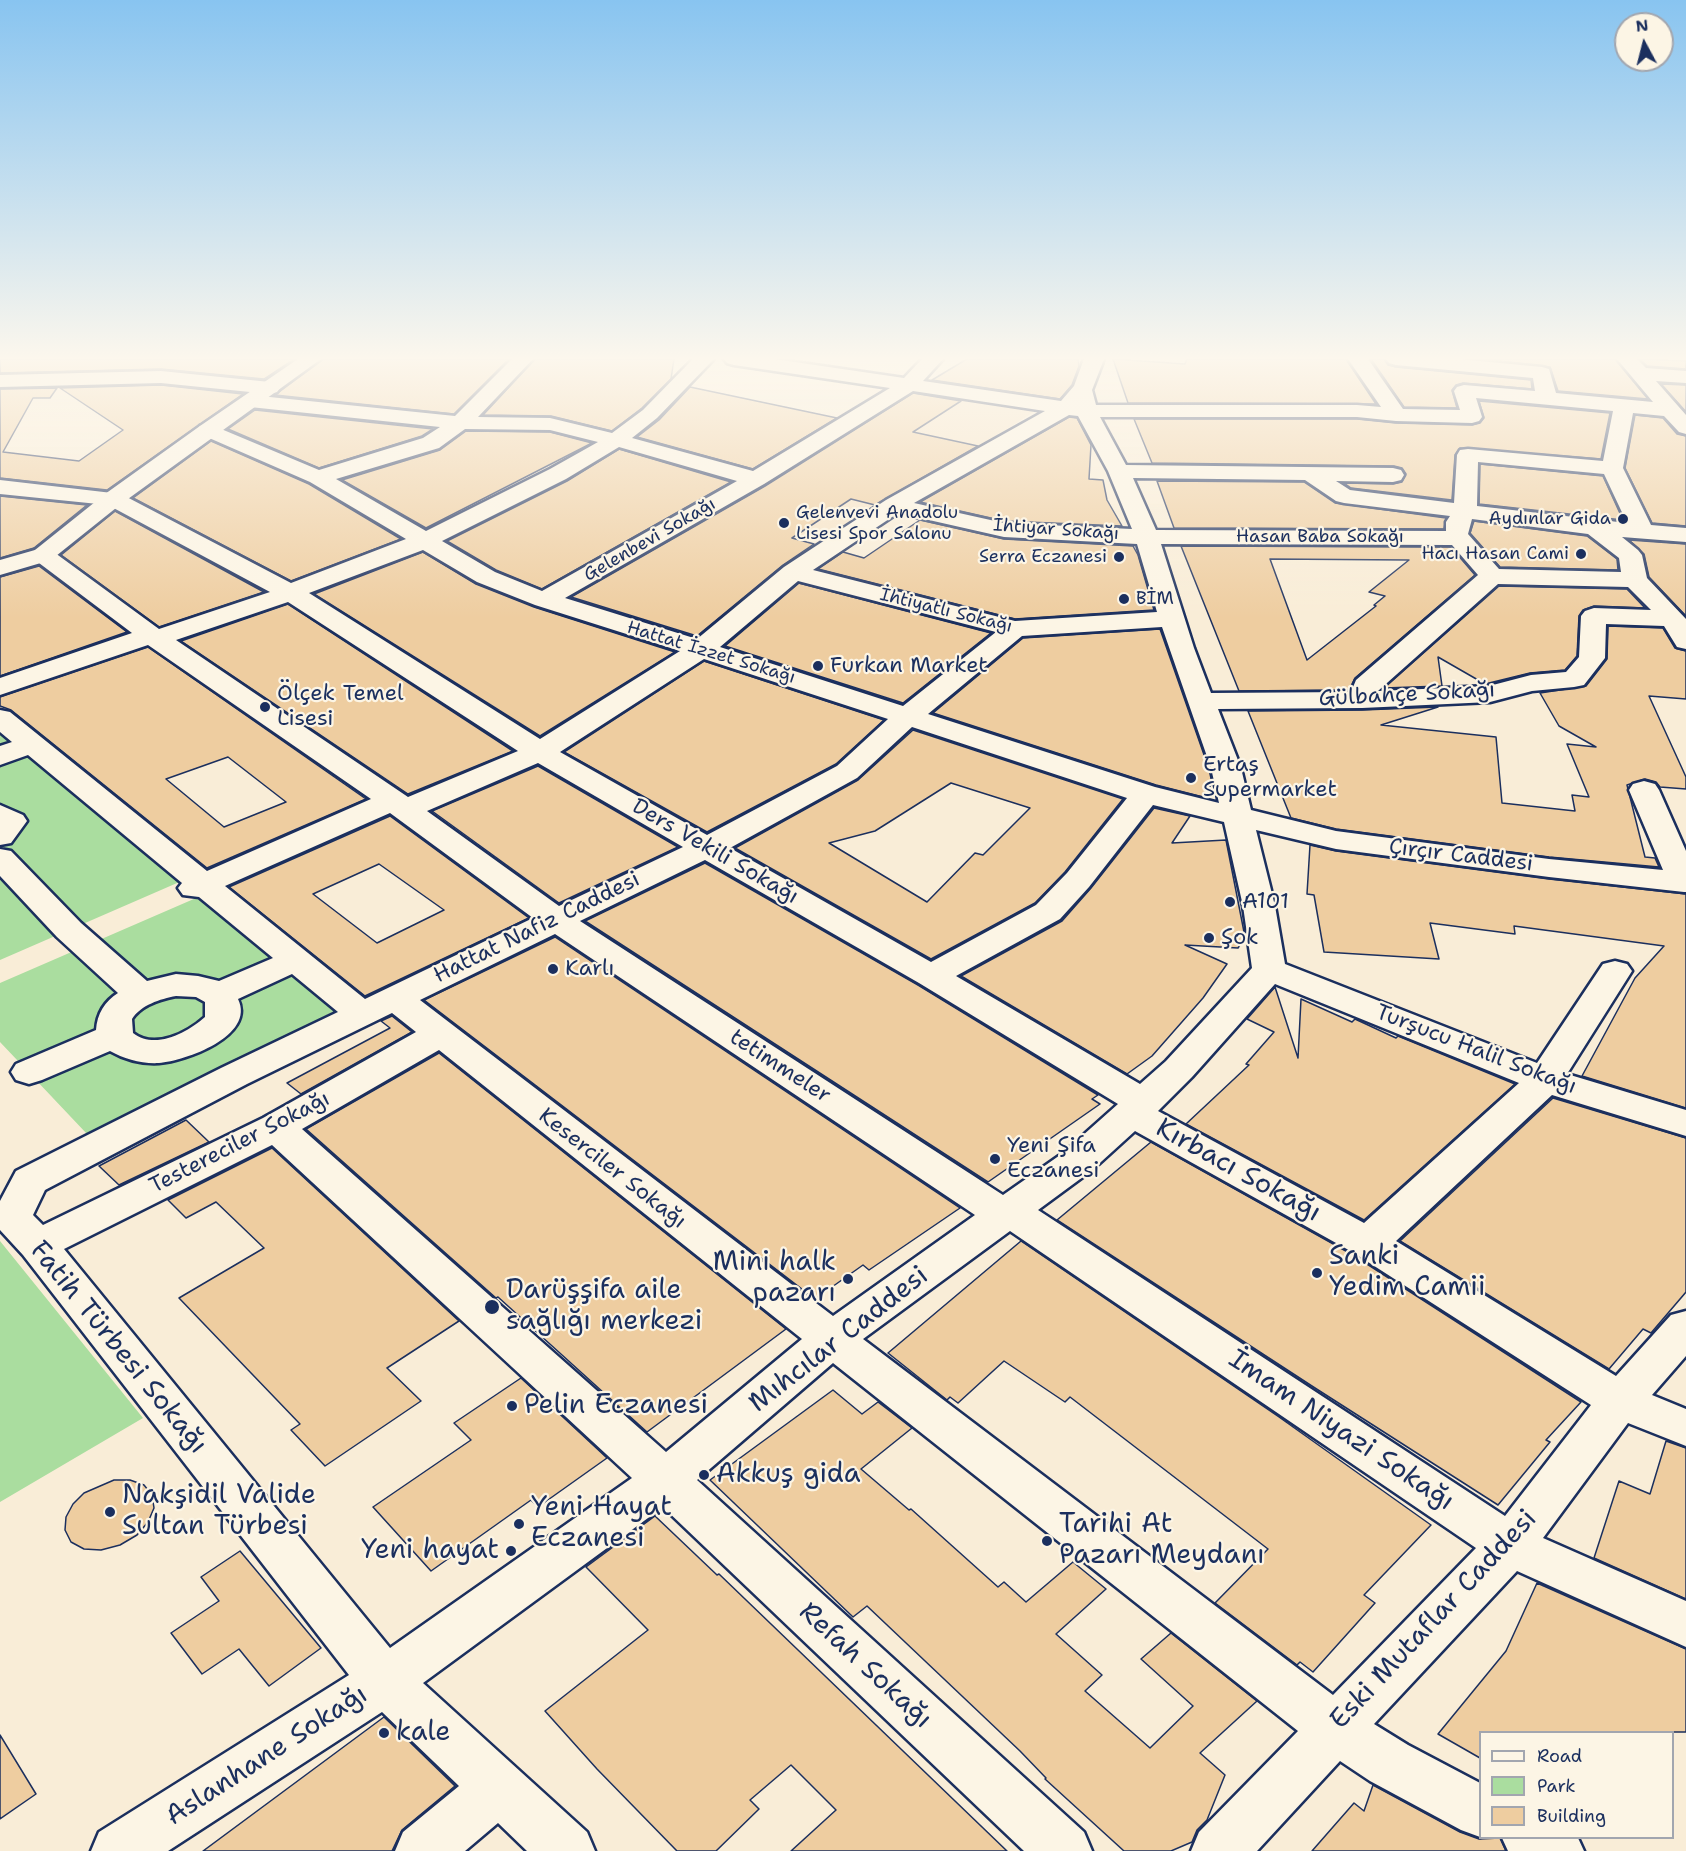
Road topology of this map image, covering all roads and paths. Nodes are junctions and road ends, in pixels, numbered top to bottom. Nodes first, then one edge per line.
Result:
1 (186, 445) edge
2 (243, 445) edge
3 (423, 445) edge
4 (607, 445) edge
5 (635, 445) edge
6 (811, 445) edge
7 (1001, 445) edge
8 (1104, 445) edge
9 (1616, 445) edge
10 (1612, 468) junction
11 (1119, 471) junction
12 (1312, 475) junction
13 (1393, 475) dead end
14 (318, 477) junction
15 (756, 479) junction
16 (0, 487) edge
17 (113, 499) junction
18 (894, 505) junction
19 (1466, 512) junction
20 (1595, 528) junction
21 (1643, 532) junction
22 (1686, 535) edge
23 (1147, 537) junction
24 (1459, 538) junction
25 (424, 541) junction
26 (43, 555) junction
27 (0, 567) edge
28 (793, 572) junction
29 (1492, 576) junction
30 (1635, 580) junction
31 (291, 593) junction
32 (544, 600) junction
33 (1173, 619) junction
34 (1016, 629) junction
35 (1679, 630) edge
36 (154, 637) junction
37 (701, 649) junction
38 (0, 687) edge
39 (1362, 700) junction
40 (1200, 701) junction
41 (908, 716) junction
42 (0, 718) edge
43 (32, 744) junction
44 (540, 753) junction
45 (0, 756) edge
46 (1644, 790) dead end
47 (1146, 794) junction
48 (399, 805) junction
49 (0, 814) edge
50 (1239, 816) junction
51 (0, 836) edge
52 (707, 846) junction
53 (0, 858) edge
54 (1685, 882) edge
55 (199, 886) junction
56 (555, 919) junction
57 (296, 960) junction
58 (1269, 970) junction
59 (1615, 971) dead end
60 (931, 976) junction
61 (141, 995) junction
62 (218, 995) junction
63 (378, 1005) junction
64 (440, 1034) junction
65 (115, 1035) junction
66 (191, 1044) junction
67 (28, 1072) dead end
68 (234, 1076) junction
69 (1545, 1080) junction
70 (1138, 1108) junction
71 (1686, 1123) edge
72 (276, 1127) junction
73 (30, 1181) joint
74 (1007, 1213) junction
75 (1368, 1243) junction
76 (37, 1245) junction
77 (1686, 1327) edge
78 (832, 1340) junction
79 (1620, 1401) junction
80 (1686, 1428) edge
81 (665, 1480) junction
82 (1510, 1545) junction
83 (1686, 1625) edge
84 (385, 1681) junction
85 (1335, 1728) junction
86 (500, 1787) junction
87 (1479, 1810) edge
88 (1532, 1839) edge
89 (118, 1851) edge
90 (423, 1851) edge
91 (567, 1851) edge
92 (1064, 1851) edge
93 (1219, 1851) edge
94 (1556, 1851) edge

1 - 17 street
2 - 14 street, Hattat İzzet Sokağı
3 - 14 street
4 - 25 street
5 - 15 street
6 - 15 street, Gelenbevi Sokağı
7 - 18 street
8 - 11 street
9 - 10 street
10 - 19 street
10 - 21 street
11 - 12 street
11 - 23 street
12 - 13 street
12 - 19 street
14 - 25 street, Hattat İzzet Sokağı
15 - 32 street, Gelenbevi Sokağı
16 - 17 street
17 - 26 street
17 - 31 street, Ders Vekili Sokağı
18 - 23 street, İhtiyar Sokağı
18 - 28 street
19 - 20 street
19 - 24 street
20 - 21 street
20 - 30 street
21 - 22 street
23 - 24 street, Hasan Baba Sokağı
23 - 33 street
24 - 29 street
25 - 31 street
25 - 32 street, Hattat İzzet Sokağı
26 - 27 street
26 - 36 street, tetimmeler
28 - 34 street, İhtiyatlı Sokağı
28 - 37 street
29 - 30 street
29 - 39 street
30 - 35 street
31 - 36 street
31 - 44 street, Ders Vekili Sokağı
32 - 37 street, Hattat İzzet Sokağı
33 - 34 street, İhtiyatlı Sokağı
33 - 40 street
34 - 41 street, Hattat Nafiz Caddesi
35 - 39 street, Gülbahçe Sokağı
36 - 38 street
36 - 48 street, tetimmeler
37 - 41 street, Hattat İzzet Sokağı
37 - 44 street
39 - 40 street, Gülbahçe Sokağı
40 - 50 street
41 - 47 street, Hattat İzzet Sokağı
41 - 52 street, Hattat Nafiz Caddesi
42 - 43 street, Keserciler Sokağı
43 - 45 street
43 - 55 street, Keserciler Sokağı
44 - 48 street
44 - 52 street, Ders Vekili Sokağı
46 - 54 street
47 - 50 street, Hattat İzzet Sokağı
47 - 60 street
48 - 55 street
48 - 56 street, tetimmeler
49 - 51 street
50 - 54 street, Çırçır Caddesi
50 - 58 street
52 - 56 street, Hattat Nafiz Caddesi
52 - 60 street, Ders Vekili Sokağı
53 - 61 street
55 - 57 street, Keserciler Sokağı
56 - 63 street, Hattat Nafiz Caddesi
56 - 74 street, tetimmeler
57 - 62 street
57 - 63 street, Keserciler Sokağı
58 - 69 street, Turşucu Halil Sokağı
58 - 70 street, Mıhcılar Caddesi
59 - 69 street
60 - 70 street, Ders Vekili Sokağı
61 - 62 street
61 - 65 street
62 - 66 street
63 - 64 street, Keserciler Sokağı
63 - 68 street, Hattat Nafiz Caddesi
64 - 72 street, Testereciler Sokağı
64 - 78 street, Keserciler Sokağı
65 - 66 street
65 - 67 street
66 - 68 street
68 - 73 street, Hattat Nafiz Caddesi
69 - 71 street, Turşucu Halil Sokağı
69 - 75 street
70 - 74 street, Mıhcılar Caddesi
70 - 75 street, Kırbacı Sokağı
72 - 76 street, Testereciler Sokağı
72 - 81 street, Refah Sokağı
73 - 76 street, Fatih Türbesi Sokağı
74 - 78 street, Mıhcılar Caddesi
74 - 82 street, İmam Niyazi Sokağı
75 - 79 street, Kırbacı Sokağı
76 - 84 street, Fatih Türbesi Sokağı
77 - 79 street, Eski Mutaflar Caddesi
78 - 81 street, Mıhcılar Caddesi
78 - 85 street, Keserciler Sokağı
79 - 80 street, Kırbacı Sokağı
79 - 82 street, Eski Mutaflar Caddesi
81 - 84 street, Mıhcılar Caddesi
81 - 92 street, Refah Sokağı
82 - 83 street, İmam Niyazi Sokağı
82 - 85 street, Eski Mutaflar Caddesi
84 - 86 street, Fatih Türbesi Sokağı
84 - 89 street, Aslanhane Sokağı
85 - 87 street, Keserciler Sokağı
85 - 93 street, Eski Mutaflar Caddesi
86 - 90 street
86 - 91 street, Fatih Türbesi Sokağı
88 - 94 street

